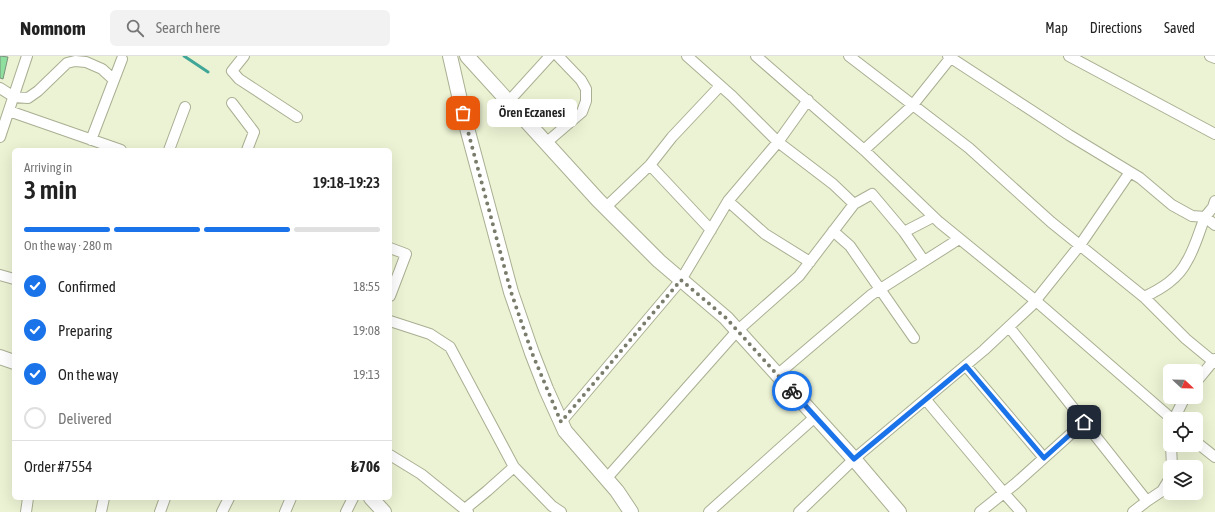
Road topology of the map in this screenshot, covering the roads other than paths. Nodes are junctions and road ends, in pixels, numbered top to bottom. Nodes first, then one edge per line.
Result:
1 (27, 56) edge
2 (244, 56) edge
3 (450, 56) edge
4 (467, 56) edge
5 (550, 56) edge
6 (558, 56) edge
7 (687, 56) edge
8 (756, 56) edge
9 (848, 56) edge
10 (950, 56) edge
11 (1068, 56) edge
12 (1210, 56) edge
13 (122, 58) dead end
14 (1215, 58) edge
15 (114, 80) junction
16 (720, 86) junction
17 (0, 88) edge
18 (14, 97) junction
19 (808, 100) junction
20 (509, 101) junction
21 (232, 103) dead end
22 (912, 106) junction
23 (185, 107) dead end
24 (9, 111) junction
25 (297, 117) dead end
26 (1215, 134) edge
27 (0, 137) edge
28 (91, 140) junction
29 (547, 142) junction
30 (778, 142) junction
31 (115, 148) edge
32 (170, 148) edge
33 (248, 148) edge
34 (864, 150) junction
35 (650, 165) junction
36 (1130, 172) junction
37 (1215, 201) edge
38 (728, 202) junction
39 (854, 204) junction
40 (606, 207) junction
41 (933, 217) junction
42 (1205, 217) junction
43 (1215, 225) edge
44 (712, 230) junction
45 (833, 231) junction
46 (904, 232) junction
47 (959, 239) junction
48 (1080, 245) junction
49 (392, 249) edge
50 (924, 261) junction
51 (810, 262) junction
52 (0, 275) edge
53 (12, 278) edge
54 (681, 280) junction
55 (879, 290) junction
56 (392, 291) edge
57 (1144, 298) junction
58 (1036, 301) junction
59 (392, 322) edge
60 (1009, 327) junction
61 (737, 331) junction
62 (914, 338) dead end
63 (0, 357) edge
64 (12, 361) edge
65 (1214, 361) edge
66 (966, 366) junction
67 (1203, 374) edge
68 (777, 375) junction
69 (926, 400) junction
70 (1165, 412) edge
71 (815, 417) junction
72 (561, 422) junction
73 (1084, 422) junction
74 (1203, 448) edge
75 (392, 455) edge
76 (1215, 457) edge
77 (1044, 458) junction
78 (854, 459) junction
79 (514, 467) junction
80 (606, 479) junction
81 (1163, 489) edge
82 (1004, 493) junction
83 (28, 500) edge
84 (104, 500) edge
85 (164, 500) edge
86 (228, 500) edge
87 (290, 500) edge
88 (352, 500) edge
89 (373, 500) edge
90 (1147, 502) junction
91 (466, 511) edge
92 (26, 512) edge
93 (101, 512) edge
94 (160, 512) edge
95 (222, 512) edge
96 (285, 512) edge
97 (346, 512) edge
98 (384, 512) edge
99 (561, 512) edge
100 (631, 512) edge
101 (709, 512) edge
102 (799, 512) edge
103 (899, 512) edge
104 (980, 512) edge
105 (1021, 512) edge
106 (1133, 512) edge

1 - 18 street
2 - 25 street
3 - 72 street
4 - 20 street
5 - 20 street
6 - 29 street
7 - 16 street
8 - 19 street
9 - 22 street
10 - 22 street
10 - 36 street
11 - 26 street
12 - 14 street
13 - 15 street
15 - 18 street
15 - 28 street
16 - 30 street
16 - 35 street
17 - 18 street
18 - 24 street
19 - 30 street
19 - 34 street
20 - 29 street
21 - 33 street
22 - 34 street
22 - 48 street
23 - 32 street
24 - 27 street
24 - 28 street
28 - 31 street
29 - 40 street
30 - 38 street
30 - 39 street
34 - 41 street
35 - 40 street
35 - 44 street
36 - 42 street
36 - 48 street
37 - 42 street
38 - 44 street
38 - 51 street
39 - 45 street
39 - 46 street
40 - 54 street
41 - 46 street
41 - 47 street
42 - 43 street
42 - 57 street
44 - 54 street
45 - 51 street
45 - 55 street
46 - 50 street
47 - 50 street
47 - 58 street
48 - 57 street
48 - 58 street
49 - 56 street
50 - 55 street
51 - 61 street
52 - 53 street
54 - 61 street
54 - 72 street
55 - 62 street
55 - 68 street
57 - 65 street
58 - 60 street
58 - 70 street
59 - 79 street
60 - 66 street
60 - 73 street
61 - 68 street
61 - 80 street
63 - 64 street
65 - 67 street
66 - 69 street
66 - 77 street
68 - 71 street
69 - 78 street
69 - 82 street
71 - 78 street
71 - 101 street
72 - 80 street
73 - 77 street
73 - 90 street
74 - 76 street
75 - 91 street
77 - 82 street
78 - 102 street
78 - 103 street
79 - 91 street
79 - 99 street
80 - 100 street
81 - 90 street
82 - 104 street
82 - 105 street
83 - 92 street
84 - 93 street
85 - 94 street
86 - 95 street
87 - 96 street
88 - 97 street
89 - 98 street
90 - 106 street

